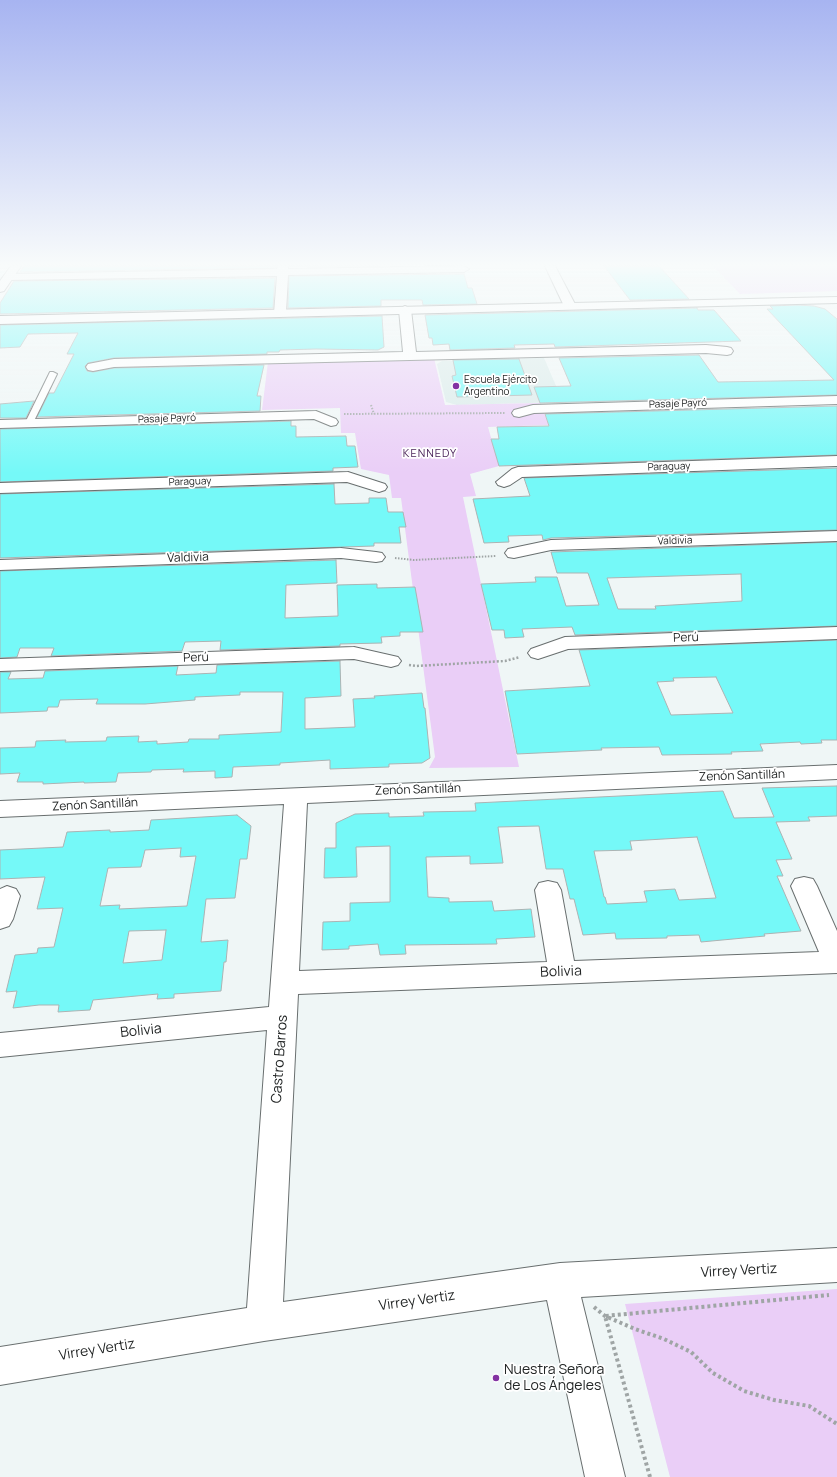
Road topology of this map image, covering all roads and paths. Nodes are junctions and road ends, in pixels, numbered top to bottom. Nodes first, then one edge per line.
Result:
1 (408, 335) edge
2 (727, 351) dead end
3 (410, 356) junction
4 (93, 367) dead end
5 (53, 374) dead end
6 (837, 400) edge
7 (371, 405) dead end
8 (374, 414) junction
9 (519, 414) joint
10 (316, 415) junction
11 (331, 422) dead end
12 (29, 423) junction
13 (0, 424) edge
14 (837, 461) edge
15 (504, 482) dead end
16 (379, 487) dead end
17 (0, 488) edge
18 (837, 536) edge
19 (514, 553) joint
20 (376, 557) joint
21 (0, 564) edge
22 (837, 633) edge
23 (538, 653) joint
24 (391, 662) joint
25 (0, 666) edge
26 (837, 772) edge
27 (296, 796) junction
28 (0, 809) edge
29 (804, 886) dead end
30 (548, 890) dead end
31 (837, 962) edge
32 (562, 972) junction
33 (285, 982) junction
34 (283, 1017) junction
35 (0, 1045) edge
36 (837, 1265) edge
37 (560, 1281) junction
38 (837, 1294) edge
39 (605, 1316) junction
40 (264, 1323) junction
41 (0, 1366) edge
42 (837, 1424) edge
43 (605, 1477) edge
44 (650, 1477) edge

1 - 3 street
2 - 3 street
3 - 4 street
5 - 12 lane
6 - 9 street, Pasaje Payró
7 - 8 path
8 - 9 path
8 - 10 path
10 - 11 street, Pasaje Payró
10 - 12 street, Pasaje Payró
12 - 13 street, Pasaje Payró
14 - 15 street, Paraguay
16 - 17 street, Paraguay
18 - 19 street, Valdivia
19 - 20 path
20 - 21 street, Valdivia
22 - 23 street, Perú
23 - 24 path
24 - 25 street, Perú
26 - 27 street, Zenón Santillán
27 - 28 street, Zenón Santillán
27 - 33 street, Castro Barros
29 - 31 street
30 - 32 street
31 - 32 street, Bolivia
32 - 33 street, Bolivia
33 - 34 street, Castro Barros
34 - 35 street, Bolivia
34 - 40 street, Castro Barros
36 - 37 street, Virrey Vertiz
37 - 40 street, Virrey Vertiz
37 - 43 street
38 - 39 path
39 - 42 path
39 - 44 path
40 - 41 street, Virrey Vertiz

